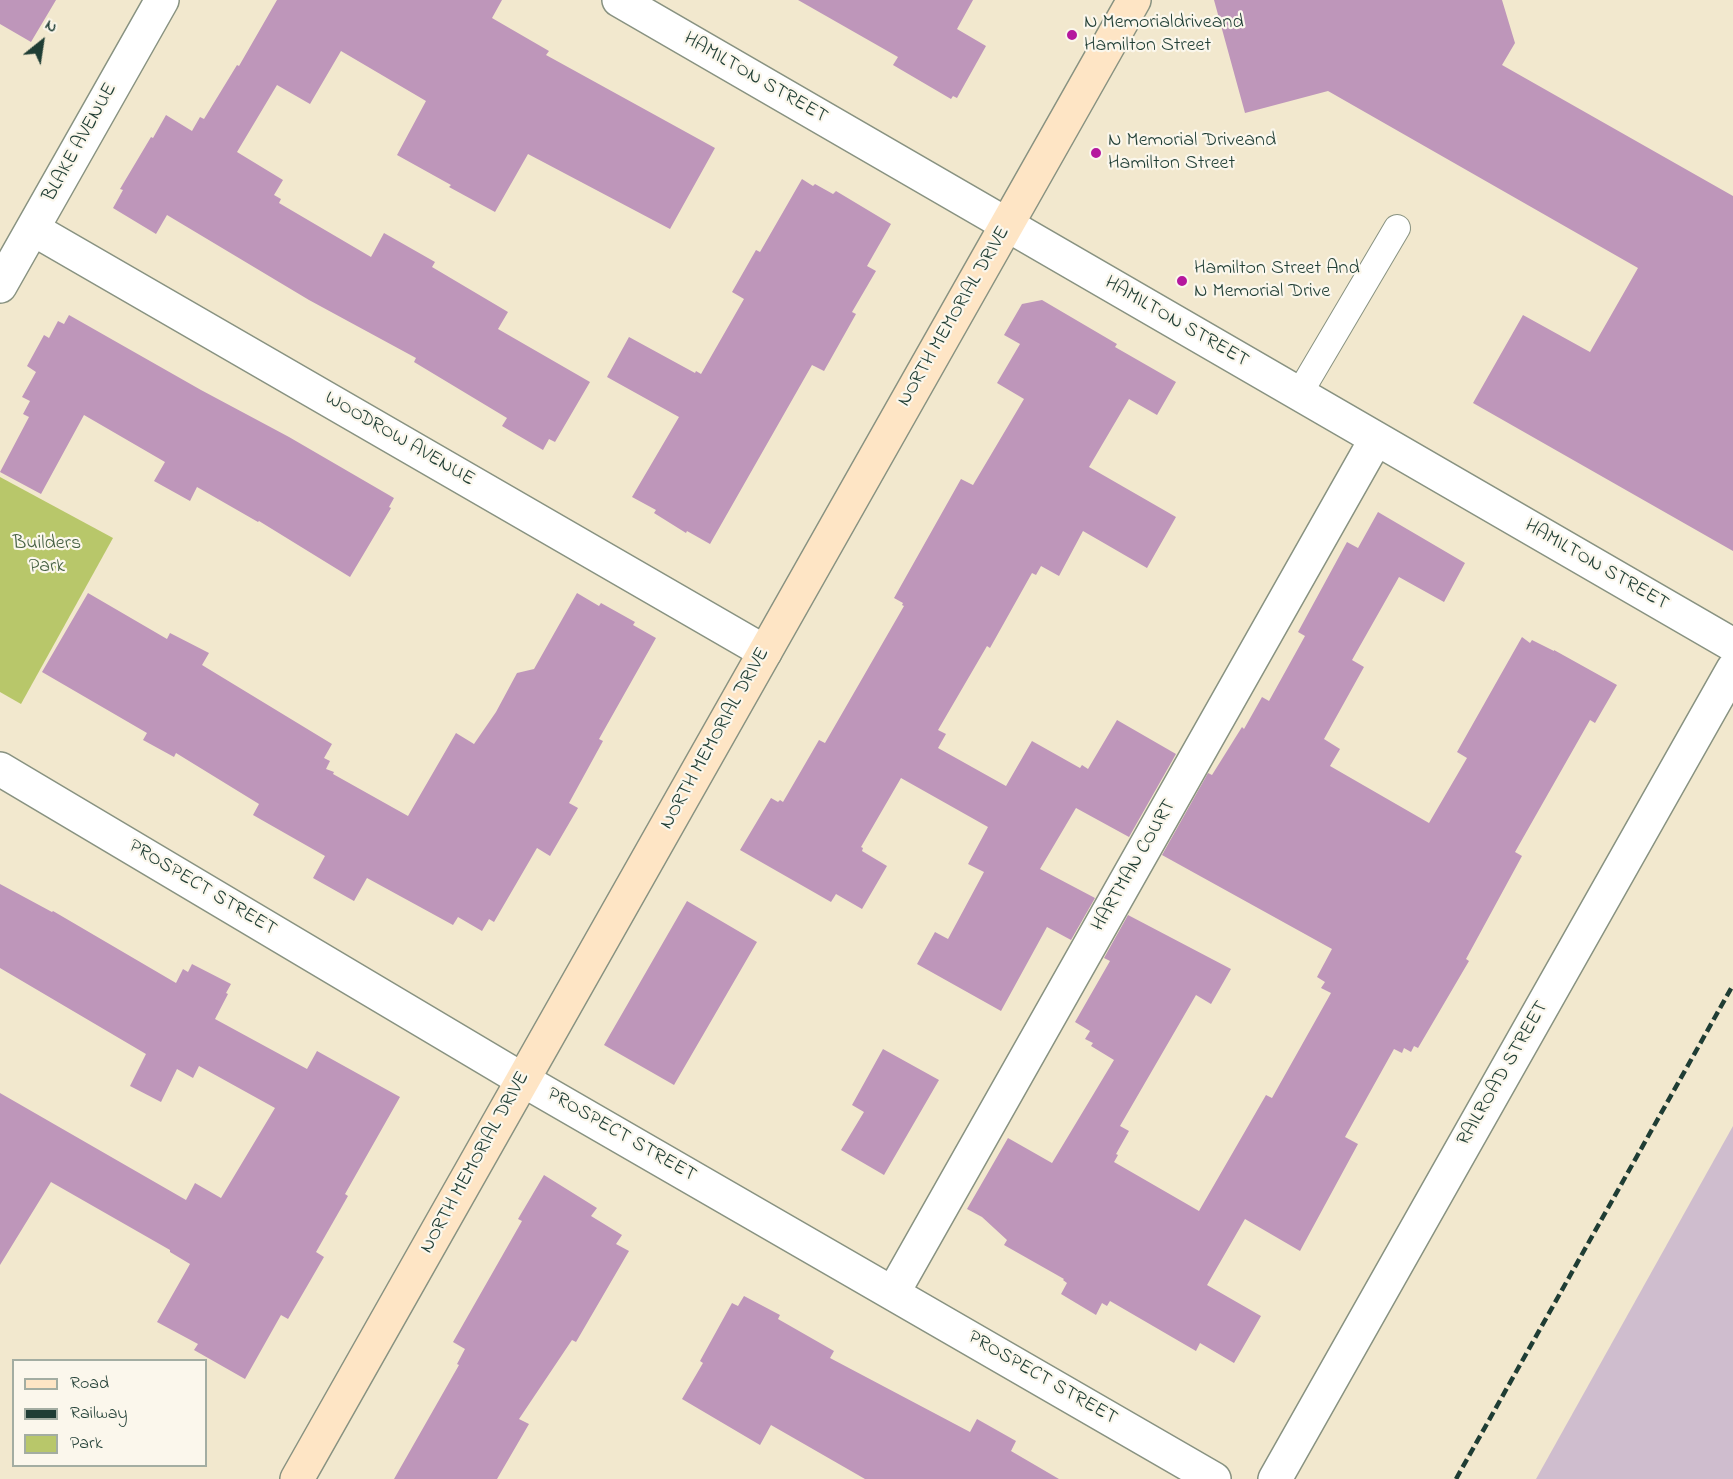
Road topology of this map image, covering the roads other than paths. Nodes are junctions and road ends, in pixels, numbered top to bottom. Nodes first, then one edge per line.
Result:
1 (162, 0) edge
2 (1134, 0) edge
3 (631, 3) edge
4 (1007, 225) junction
5 (1397, 228) dead end
6 (33, 229) junction
7 (0, 286) edge
8 (1299, 394) junction
9 (1376, 439) junction
10 (1733, 645) edge
11 (765, 652) junction
12 (1733, 669) edge
13 (0, 769) edge
14 (523, 1080) junction
15 (893, 1293) junction
16 (297, 1479) edge
17 (1214, 1479) edge
18 (1275, 1479) edge

1 - 6 street, BLAKE AVENUE
2 - 4 main road, NORTH MEMORIAL DRIVE
3 - 4 street, HAMILTON STREET
4 - 8 street, HAMILTON STREET
4 - 11 main road, NORTH MEMORIAL DRIVE
5 - 8 lane
6 - 7 street, BLAKE AVENUE
6 - 11 street, WOODROW AVENUE
8 - 9 street, HAMILTON STREET
9 - 10 street, HAMILTON STREET
9 - 15 street, HARTMAN COURT
11 - 14 main road, NORTH MEMORIAL DRIVE
12 - 18 street, RAILROAD STREET
13 - 14 street, PROSPECT STREET
14 - 15 street, PROSPECT STREET
14 - 16 main road, NORTH MEMORIAL DRIVE
15 - 17 street, PROSPECT STREET

